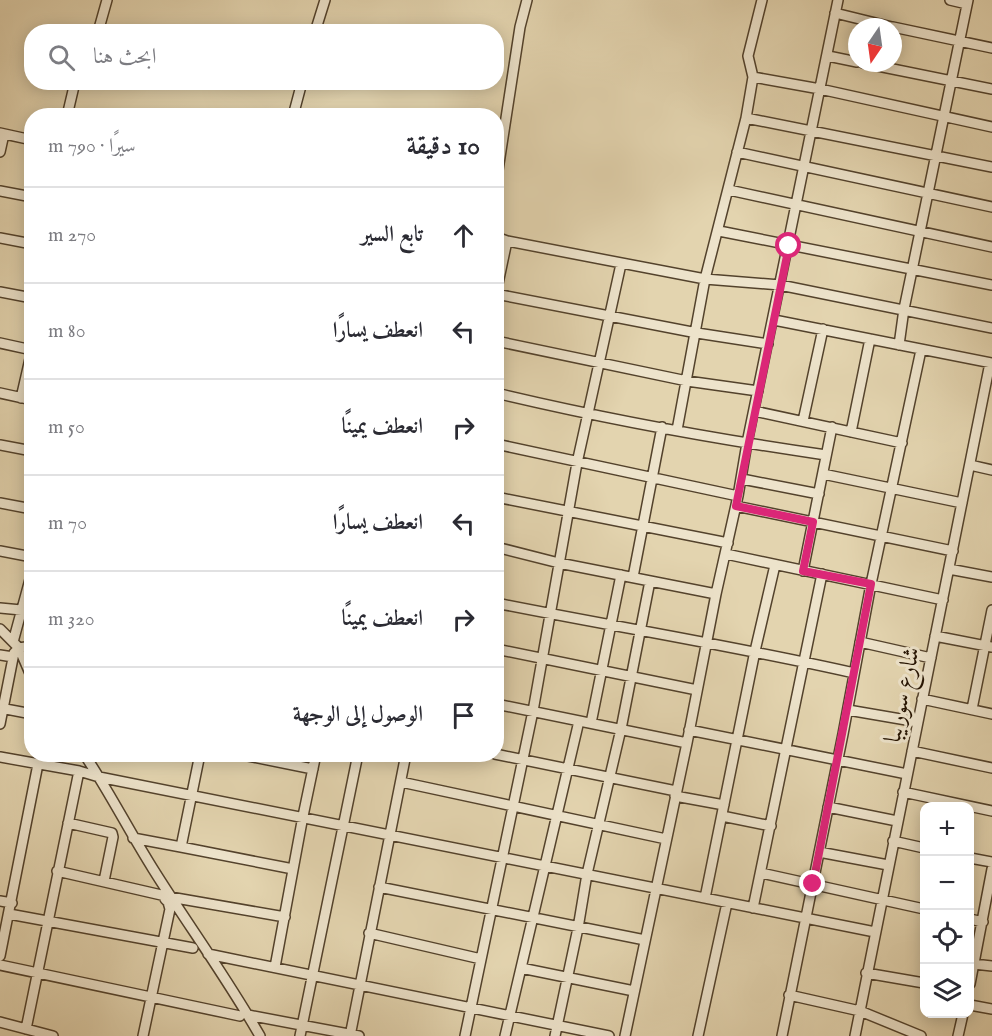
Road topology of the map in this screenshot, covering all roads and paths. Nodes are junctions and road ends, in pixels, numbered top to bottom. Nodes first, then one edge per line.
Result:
1 (107, 0) edge
2 (325, 0) edge
3 (527, 0) edge
4 (762, 0) edge
5 (838, 0) edge
6 (950, 0) edge
7 (967, 2) edge
8 (835, 13) junction
9 (855, 18) edge
10 (100, 24) edge
11 (318, 24) edge
12 (902, 29) edge
13 (959, 42) junction
14 (992, 48) edge
15 (828, 56) junction
16 (848, 60) edge
17 (902, 71) edge
18 (753, 77) junction
19 (951, 81) junction
20 (820, 89) junction
21 (992, 89) edge
22 (73, 90) edge
23 (300, 90) edge
24 (69, 108) edge
25 (295, 108) edge
26 (943, 115) junction
27 (746, 118) junction
28 (992, 127) edge
29 (504, 131) edge
30 (813, 131) junction
31 (2, 134) edge
32 (24, 138) edge
33 (0, 152) edge
34 (737, 152) junction
35 (935, 156) junction
36 (992, 167) edge
37 (804, 168) junction
38 (729, 190) junction
39 (0, 191) edge
40 (928, 193) junction
41 (24, 196) edge
42 (795, 206) junction
43 (992, 207) edge
44 (719, 231) junction
45 (920, 232) junction
46 (0, 238) edge
47 (504, 240) edge
48 (507, 241) junction
49 (24, 242) edge
50 (789, 246) junction
51 (992, 247) edge
52 (504, 255) edge
53 (621, 264) junction
54 (912, 270) junction
55 (705, 279) junction
56 (780, 285) junction
57 (992, 285) edge
58 (0, 292) edge
59 (24, 296) edge
60 (504, 296) edge
61 (904, 309) junction
62 (609, 316) junction
63 (774, 320) junction
64 (992, 328) edge
65 (823, 329) junction
66 (697, 333) junction
67 (870, 339) junction
68 (0, 343) edge
69 (504, 343) edge
70 (768, 344) junction
71 (899, 345) junction
72 (24, 348) edge
73 (921, 350) junction
74 (991, 363) edge
75 (600, 364) junction
76 (687, 381) junction
77 (24, 385) edge
78 (758, 391) junction
79 (0, 393) edge
80 (504, 395) edge
81 (21, 398) junction
82 (24, 399) edge
83 (754, 411) junction
84 (588, 415) junction
85 (803, 421) junction
86 (662, 427) junction
87 (832, 427) junction
88 (677, 430) junction
89 (851, 432) junction
90 (903, 442) junction
91 (747, 443) junction
92 (0, 445) edge
93 (504, 446) edge
94 (24, 450) edge
95 (826, 455) junction
96 (578, 463) junction
97 (970, 465) junction
98 (992, 470) edge
99 (823, 474) junction
100 (653, 478) junction
101 (742, 479) junction
102 (893, 488) junction
103 (819, 494) junction
104 (738, 496) junction
105 (504, 499) edge
106 (0, 503) edge
107 (962, 503) junction
108 (736, 506) junction
109 (24, 508) edge
110 (569, 512) junction
111 (813, 522) junction
112 (644, 527) junction
113 (882, 537) junction
114 (728, 543) junction
115 (504, 549) edge
116 (0, 551) edge
117 (953, 551) junction
118 (726, 554) junction
119 (24, 556) edge
120 (559, 563) junction
121 (775, 565) junction
122 (949, 569) junction
123 (803, 571) junction
124 (822, 574) junction
125 (621, 575) junction
126 (633, 577) junction
127 (992, 577) edge
128 (650, 581) junction
129 (871, 584) junction
130 (716, 594) junction
131 (943, 600) junction
132 (504, 605) edge
133 (0, 608) edge
134 (992, 610) edge
135 (24, 611) edge
136 (551, 614) junction
137 (24, 620) edge
138 (610, 626) junction
139 (0, 629) edge
140 (639, 631) junction
141 (935, 636) junction
142 (707, 642) junction
143 (860, 642) junction
144 (16, 645) junction
145 (24, 646) edge
146 (989, 646) edge
147 (504, 651) edge
148 (755, 651) junction
149 (0, 655) edge
150 (13, 657) junction
151 (931, 658) junction
152 (542, 659) junction
153 (24, 662) edge
154 (804, 662) junction
155 (601, 671) junction
156 (854, 673) junction
157 (630, 676) junction
158 (697, 690) junction
159 (922, 699) junction
160 (504, 706) edge
161 (1, 708) edge
162 (972, 709) junction
163 (848, 710) junction
164 (533, 711) junction
165 (24, 712) edge
166 (992, 714) edge
167 (579, 721) junction
168 (918, 722) junction
169 (591, 723) junction
170 (0, 724) edge
171 (621, 729) junction
172 (688, 730) junction
173 (737, 740) junction
174 (687, 743) junction
175 (786, 750) junction
176 (912, 751) junction
177 (504, 756) edge
178 (0, 757) edge
179 (522, 760) junction
180 (838, 760) junction
181 (24, 761) edge
182 (27, 762) edge
183 (89, 762) edge
184 (198, 762) edge
185 (278, 762) edge
186 (314, 762) edge
187 (356, 762) edge
188 (405, 762) edge
189 (38, 764) junction
190 (992, 768) edge
191 (313, 769) junction
192 (567, 770) junction
193 (79, 771) junction
194 (907, 774) junction
195 (99, 777) junction
196 (609, 778) junction
197 (401, 782) junction
198 (903, 792) junction
199 (675, 793) junction
200 (192, 794) junction
201 (724, 805) junction
202 (512, 806) junction
203 (828, 807) junction
204 (992, 811) edge
205 (557, 815) junction
206 (303, 816) junction
207 (722, 816) junction
208 (897, 821) junction
209 (68, 823) junction
210 (343, 824) junction
211 (599, 824) junction
212 (771, 826) junction
213 (391, 834) junction
214 (133, 838) junction
215 (666, 839) junction
216 (893, 841) junction
217 (181, 847) junction
218 (920, 847) edge
219 (819, 852) junction
220 (502, 857) junction
221 (974, 859) edge
222 (992, 862) edge
223 (544, 866) junction
224 (888, 866) junction
225 (293, 869) junction
226 (992, 869) edge
227 (57, 871) junction
228 (761, 873) junction
229 (587, 874) junction
230 (104, 881) junction
231 (990, 883) edge
232 (813, 884) junction
233 (379, 887) junction
234 (656, 888) junction
235 (159, 893) junction
236 (170, 897) junction
237 (705, 898) junction
238 (881, 900) junction
239 (0, 901) edge
240 (12, 903) junction
241 (727, 903) junction
242 (753, 908) junction
243 (920, 908) edge
244 (492, 911) junction
245 (9, 914) junction
246 (285, 917) junction
247 (532, 918) junction
248 (804, 918) junction
249 (47, 920) junction
250 (974, 920) edge
251 (983, 922) junction
252 (578, 928) junction
253 (875, 932) junction
254 (369, 933) junction
255 (645, 940) junction
256 (162, 942) junction
257 (193, 948) dead end
258 (208, 954) junction
259 (0, 956) edge
260 (481, 959) junction
261 (974, 964) joint
262 (0, 965) edge
263 (992, 966) edge
264 (275, 967) junction
265 (521, 968) junction
266 (37, 972) junction
267 (866, 973) junction
268 (312, 975) junction
269 (568, 976) junction
270 (920, 982) edge
271 (359, 984) junction
272 (634, 991) junction
273 (789, 995) junction
274 (150, 996) junction
275 (974, 1006) edge
276 (471, 1008) junction
277 (992, 1009) edge
278 (860, 1011) junction
279 (244, 1015) junction
280 (510, 1016) junction
281 (962, 1018) edge
282 (0, 1022) edge
283 (302, 1025) junction
284 (557, 1026) junction
285 (26, 1029) junction
286 (353, 1035) edge
287 (53, 1036) edge
288 (143, 1036) edge
289 (260, 1036) edge
290 (300, 1036) edge
291 (465, 1036) edge
292 (505, 1036) edge
293 (555, 1036) edge
294 (609, 1036) edge
295 (625, 1036) edge
296 (698, 1036) edge
297 (782, 1036) edge
298 (855, 1036) edge
299 (921, 1036) edge
300 (958, 1036) edge

1 - 10 street
2 - 11 street
3 - 29 street
4 - 18 street
5 - 8 street
6 - 7 street
7 - 13 street
8 - 9 street
8 - 15 street
12 - 13 street
13 - 14 street
13 - 19 street
15 - 16 street
15 - 20 street
17 - 19 street
18 - 20 street
18 - 27 street
19 - 21 street
19 - 26 street
20 - 26 street
20 - 30 street
22 - 24 street
23 - 25 street
26 - 28 street
26 - 35 street
27 - 30 street
27 - 34 street
30 - 35 street
30 - 37 street
31 - 32 street
31 - 33 street
34 - 37 street
34 - 38 street
35 - 36 street
35 - 40 street
37 - 40 street
37 - 42 street
38 - 42 street
38 - 44 street
39 - 41 street
40 - 43 street
40 - 45 street
42 - 45 street
42 - 50 street
44 - 50 street
44 - 55 street
45 - 51 street
45 - 54 street
46 - 49 street
47 - 48 street
48 - 52 street
48 - 53 street
50 - 54 street
50 - 56 street
53 - 55 street
53 - 62 street
54 - 57 street
54 - 61 street
55 - 56 street
55 - 66 street
56 - 61 street
56 - 63 street
58 - 59 street
60 - 62 street
61 - 64 street
61 - 71 street
62 - 66 street
62 - 75 street
63 - 65 street
63 - 70 street
65 - 67 street
65 - 85 street
66 - 70 street
66 - 76 street
67 - 71 street
67 - 89 street
68 - 72 street
69 - 75 street
70 - 78 street
71 - 73 street
73 - 74 street
73 - 90 street
74 - 97 street, شارع سوريبا
75 - 76 street
75 - 84 street
76 - 78 street
76 - 88 street
77 - 81 street
78 - 83 street
79 - 81 street
80 - 84 street
81 - 82 street
83 - 85 street
83 - 91 street
84 - 86 street
84 - 96 street
85 - 87 street
86 - 88 street
86 - 100 street
87 - 89 street
87 - 95 street
88 - 91 street
89 - 90 street
90 - 102 street
91 - 95 street
91 - 101 street
92 - 94 street
93 - 96 street
95 - 99 street
96 - 100 street
96 - 110 street
97 - 98 street
97 - 107 street, شارع سوريبا
99 - 102 street
99 - 103 street
100 - 104 street
100 - 112 street
101 - 103 street
101 - 104 street
102 - 107 street
102 - 113 street
103 - 111 street
104 - 108 street
105 - 110 street
106 - 109 street
107 - 117 street, شارع سوريبا
108 - 111 street
108 - 114 street
110 - 112 street
110 - 120 street
111 - 113 street
111 - 123 street
112 - 114 street
112 - 126 street
113 - 117 street
113 - 129 street
114 - 118 street
115 - 120 street
116 - 119 street
117 - 122 street, شارع سوريبا
118 - 121 street
118 - 130 street
120 - 125 street
120 - 136 street
121 - 123 street
121 - 148 street
122 - 127 street
122 - 131 street, شارع سوريبا
123 - 124 street
124 - 129 street
124 - 154 street
125 - 126 street
125 - 138 street
126 - 128 street
128 - 130 street
128 - 140 street
129 - 131 street
129 - 143 street
130 - 142 street
131 - 141 street, شارع سوريبا
132 - 136 street
133 - 135 street
134 - 146 street
136 - 138 street
136 - 152 street
137 - 144 street
138 - 140 street
138 - 155 street
139 - 144 street
140 - 142 street
140 - 157 street
141 - 146 street
141 - 151 street, شارع سوريبا
142 - 148 street
142 - 158 street
143 - 151 street
143 - 156 street
144 - 145 street
144 - 150 street
144 - 153 street
146 - 162 street
147 - 152 street
148 - 154 street
148 - 173 street
149 - 150 street
150 - 161 street
151 - 159 street, شارع سوريبا
152 - 155 street
152 - 164 street
154 - 156 street
154 - 175 street
155 - 157 street
155 - 169 street
156 - 163 street
157 - 158 street
157 - 171 street
158 - 172 street
159 - 162 street
159 - 168 street, شارع سوريبا
160 - 164 street
161 - 165 street
161 - 170 street
162 - 166 street
163 - 168 street
163 - 180 street
164 - 167 street
164 - 179 street
167 - 169 street
167 - 192 street
168 - 176 street, شارع سوريبا
169 - 171 street
171 - 174 street
171 - 196 street
172 - 173 street
172 - 174 street
173 - 175 street
173 - 201 street
174 - 199 street
175 - 180 street
175 - 212 street
176 - 190 street
176 - 194 street, شارع سوريبا
177 - 179 street
178 - 181 street
179 - 192 street
179 - 202 street
180 - 194 street
180 - 203 street
182 - 189 street
183 - 195 street
184 - 200 street
185 - 191 street
186 - 191 street
187 - 210 street
188 - 197 street
189 - 193 street
189 - 240 street
191 - 206 street
192 - 196 street
192 - 205 street
193 - 195 street
193 - 209 street
194 - 198 street, شارع سوريبا
195 - 200 street
195 - 214 street
196 - 199 street
196 - 211 street
197 - 202 street
197 - 213 street
198 - 204 street
198 - 208 street, شارع سوريبا
199 - 201 street
199 - 215 street
200 - 206 street
200 - 217 street
201 - 207 street
202 - 205 street
202 - 220 street
203 - 208 street
203 - 219 street
205 - 211 street
205 - 223 street
206 - 210 street
206 - 225 street
207 - 212 street
207 - 237 street
208 - 216 street, شارع سوريبا
209 - 227 street
209 - 230 street
210 - 213 street
210 - 268 street
211 - 215 street
211 - 229 street
212 - 228 street
213 - 220 street
213 - 233 street
214 - 217 street
214 - 236 street
215 - 234 street
216 - 218 street
216 - 224 street, شارع سوريبا
217 - 225 street
219 - 224 street
219 - 232 street
220 - 223 street
220 - 244 street
221 - 222 street
223 - 229 street
223 - 247 street
224 - 238 street, شارع سوريبا
225 - 246 street
226 - 231 street
227 - 230 street
227 - 249 street
228 - 232 street
228 - 242 street
229 - 234 street
229 - 252 street
230 - 235 street
231 - 251 street
232 - 238 street
232 - 248 street
233 - 244 street
233 - 254 street
234 - 237 street
234 - 255 street
235 - 236 street
235 - 256 street
236 - 246 street
236 - 258 street
237 - 241 street
238 - 243 street
238 - 253 street, شارع سوريبا
239 - 240 street
240 - 245 street
241 - 242 street
241 - 296 street
242 - 248 street
244 - 247 street
244 - 260 street
245 - 249 street
245 - 259 street
246 - 264 street
247 - 252 street
247 - 265 street
248 - 253 street
248 - 273 street
249 - 256 street
249 - 266 street
250 - 251 street
251 - 261 street
252 - 255 street
252 - 269 street
253 - 267 street, شارع سوريبا
254 - 260 street
254 - 271 street
255 - 272 street
256 - 257 street
256 - 274 street
258 - 264 street
258 - 279 street
260 - 276 street
261 - 263 street
262 - 266 street
264 - 268 street
265 - 269 street
265 - 280 street
266 - 274 street
266 - 285 street
267 - 270 street
267 - 278 street, شارع سوريبا
268 - 271 street
268 - 283 street
269 - 272 street
269 - 284 street
271 - 276 street
271 - 286 street
272 - 295 street
273 - 278 street
273 - 297 street
274 - 279 street
274 - 288 street
275 - 277 street
276 - 280 street
276 - 291 street
278 - 298 street, شارع سوريبا
278 - 299 street
279 - 283 street
279 - 289 street
280 - 284 street
280 - 292 street
281 - 300 street
282 - 285 street
283 - 286 street
283 - 290 street
284 - 293 street
284 - 294 street
285 - 287 street

